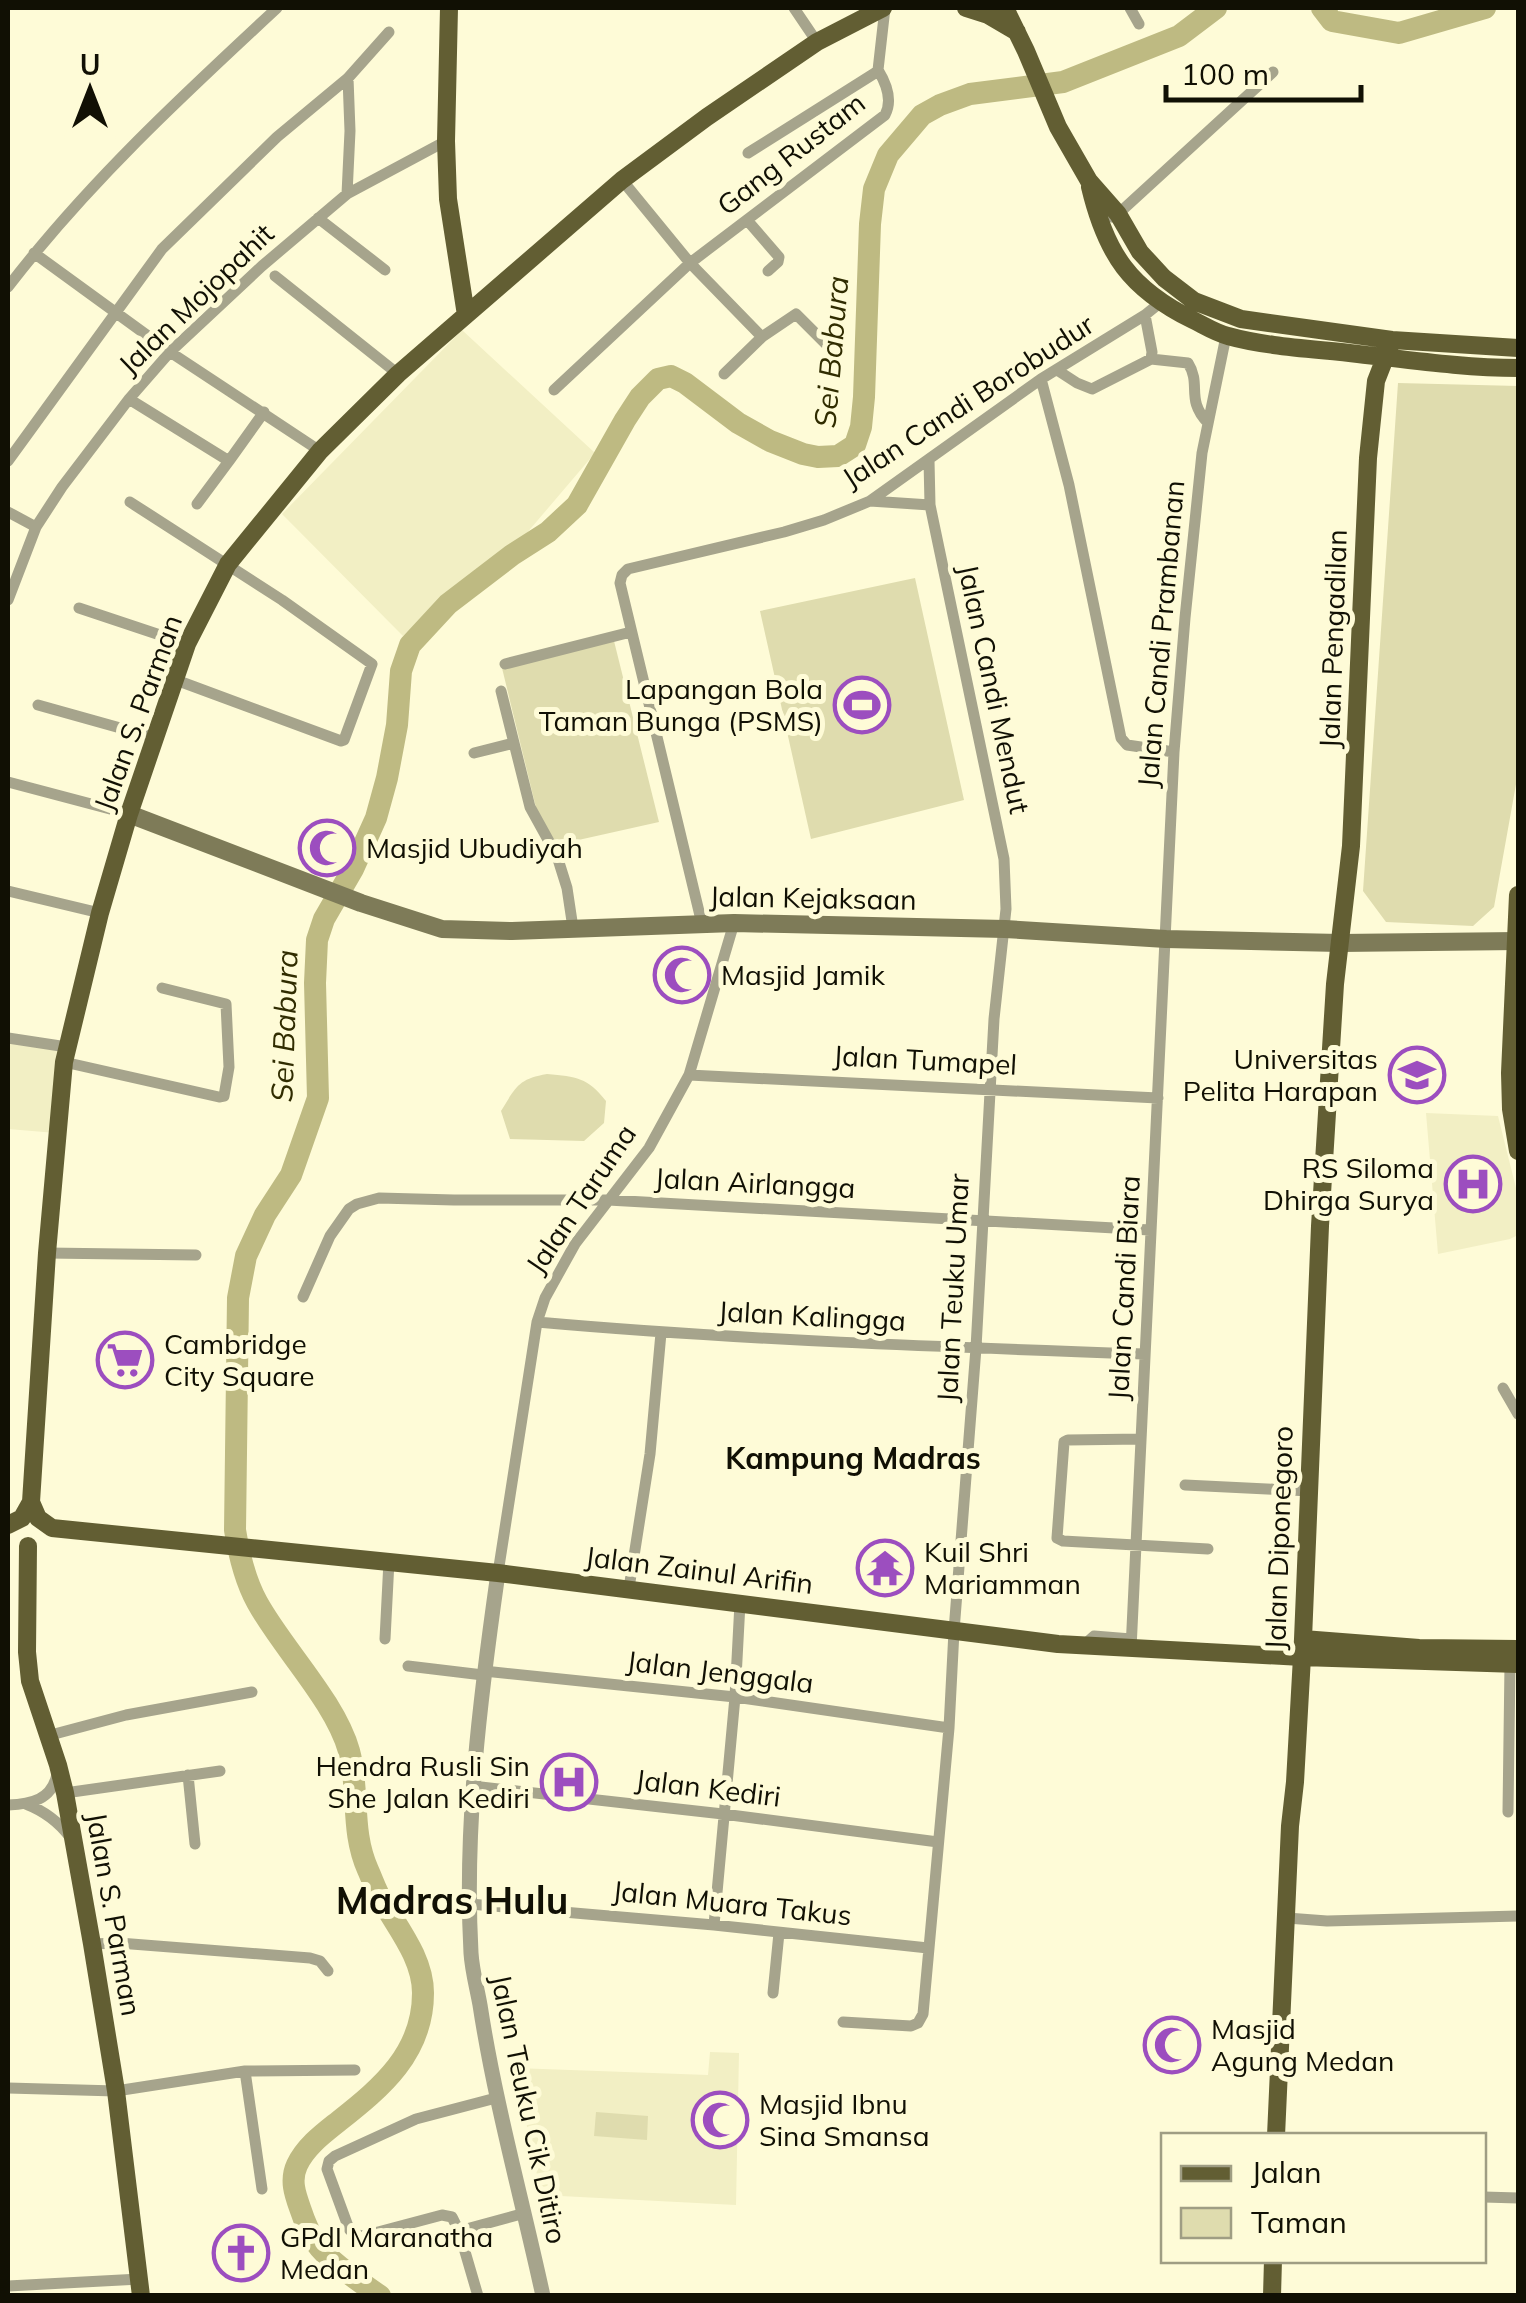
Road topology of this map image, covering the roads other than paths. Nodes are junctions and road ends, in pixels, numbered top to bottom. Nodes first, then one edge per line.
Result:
1 (277, 8) edge
2 (450, 8) edge
3 (794, 8) edge
4 (884, 8) edge
5 (966, 8) edge
6 (1005, 8) edge
7 (1130, 8) edge
8 (1139, 24) dead end
9 (389, 32) dead end
10 (1018, 33) junction
11 (817, 42) junction
12 (878, 70) junction
13 (1272, 72) dead end
14 (348, 78) junction
15 (446, 141) junction
16 (748, 153) dead end
17 (1089, 181) junction
18 (628, 187) junction
19 (347, 194) junction
20 (1118, 214) junction
21 (318, 218) junction
22 (747, 220) junction
23 (1098, 222) junction
24 (34, 253) junction
25 (690, 264) junction
26 (385, 270) dead end
27 (768, 271) dead end
28 (275, 276) dead end
29 (8, 287) edge
30 (1161, 302) junction
31 (114, 312) junction
32 (466, 315) junction
33 (1145, 315) junction
34 (762, 336) junction
35 (1226, 336) junction
36 (828, 346) dead end
37 (1388, 348) junction
38 (1518, 348) edge
39 (170, 352) junction
40 (1151, 358) junction
41 (1518, 368) edge
42 (1056, 370) junction
43 (398, 374) junction
44 (724, 374) dead end
45 (1042, 378) junction
46 (554, 390) dead end
47 (129, 399) junction
48 (264, 412) junction
49 (1208, 424) junction
50 (320, 450) junction
51 (229, 460) junction
52 (928, 460) junction
53 (8, 461) edge
54 (870, 501) junction
55 (130, 502) dead end
56 (196, 504) dead end
57 (930, 505) junction
58 (8, 512) edge
59 (36, 527) junction
60 (228, 564) junction
61 (8, 600) edge
62 (79, 608) dead end
63 (631, 632) junction
64 (187, 644) junction
65 (505, 664) dead end
66 (176, 680) junction
67 (501, 691) dead end
68 (38, 705) dead end
69 (156, 738) junction
70 (514, 743) junction
71 (1174, 752) junction
72 (474, 753) dead end
73 (8, 782) edge
74 (129, 814) junction
75 (8, 892) edge
76 (1518, 895) edge
77 (100, 913) junction
78 (702, 924) junction
79 (734, 924) junction
80 (573, 928) junction
81 (1004, 929) junction
82 (1166, 939) junction
83 (1517, 941) edge
84 (1340, 943) junction
85 (162, 988) dead end
86 (8, 1038) edge
87 (65, 1054) junction
88 (689, 1074) junction
89 (1514, 1075) edge
90 (990, 1088) junction
91 (1158, 1098) junction
92 (1518, 1151) edge
93 (608, 1200) junction
94 (982, 1222) junction
95 (1150, 1230) junction
96 (47, 1253) junction
97 (196, 1255) dead end
98 (303, 1297) dead end
99 (537, 1322) junction
100 (661, 1333) junction
101 (976, 1348) junction
102 (1145, 1354) junction
103 (1503, 1388) dead end
104 (1518, 1414) edge
105 (1141, 1440) junction
106 (1185, 1485) dead end
107 (1310, 1491) junction
108 (31, 1502) junction
109 (8, 1525) edge
110 (52, 1528) junction
111 (28, 1546) junction
112 (1137, 1546) junction
113 (1208, 1549) dead end
114 (389, 1562) junction
115 (498, 1573) junction
116 (629, 1588) junction
117 (740, 1603) junction
118 (954, 1631) junction
119 (385, 1639) dead end
120 (1131, 1644) junction
121 (1303, 1648) junction
122 (1515, 1659) edge
123 (408, 1666) dead end
124 (484, 1673) junction
125 (252, 1692) dead end
126 (735, 1697) junction
127 (949, 1728) junction
128 (46, 1736) junction
129 (58, 1764) junction
130 (220, 1771) dead end
131 (188, 1776) junction
132 (472, 1786) junction
133 (64, 1793) junction
134 (8, 1804) edge
135 (26, 1804) junction
136 (1508, 1812) dead end
137 (722, 1814) junction
138 (74, 1842) junction
139 (938, 1842) junction
140 (195, 1844) dead end
141 (470, 1904) junction
142 (1518, 1916) edge
143 (1287, 1918) junction
144 (714, 1925) junction
145 (779, 1932) junction
146 (92, 1944) junction
147 (928, 1948) junction
148 (328, 1971) dead end
149 (774, 1992) dead end
150 (843, 2022) dead end
151 (355, 2070) dead end
152 (245, 2071) junction
153 (8, 2088) edge
154 (116, 2091) junction
155 (496, 2098) junction
156 (1276, 2133) edge
157 (262, 2190) dead end
158 (1486, 2197) edge
159 (1518, 2198) edge
160 (525, 2213) junction
161 (459, 2230) junction
162 (1273, 2263) edge
163 (8, 2286) edge
164 (140, 2287) edge
165 (478, 2296) edge
166 (543, 2296) edge
167 (1272, 2296) edge

1 - 24 street
2 - 15 main road
3 - 11 street
4 - 11 main road, Jalan S. Parman
4 - 12 street
5 - 10 main road
6 - 10 main road
7 - 8 street
9 - 14 street
10 - 17 main road
11 - 18 main road, Jalan S. Parman
12 - 16 street
12 - 22 street, Gang Rustam
13 - 20 street
14 - 19 street
14 - 31 street
15 - 19 street, Jalan Mojopahit
15 - 32 main road
17 - 20 main road
17 - 23 main road
18 - 25 street
18 - 32 main road, Jalan S. Parman
19 - 21 street, Jalan Mojopahit
20 - 23 street
20 - 37 main road
21 - 26 street
21 - 39 street, Jalan Mojopahit
22 - 25 street, Gang Rustam
22 - 27 street
23 - 30 main road
24 - 29 street
24 - 31 street
25 - 34 street
25 - 46 street, Gang Rustam
28 - 43 street
30 - 33 street, Jalan Candi Borobudur
30 - 35 main road
31 - 39 street
31 - 53 street
32 - 43 main road, Jalan S. Parman
33 - 40 street
33 - 42 street, Jalan Candi Borobudur
34 - 36 street
34 - 44 street
35 - 37 main road
35 - 49 street, Jalan Candi Prambanan
37 - 38 main road
37 - 41 main road
37 - 84 main road, Jalan Pengadilan
39 - 47 street, Jalan Mojopahit
39 - 48 street
40 - 42 street
40 - 49 street
42 - 45 street, Jalan Candi Borobudur
43 - 50 main road, Jalan S. Parman
45 - 52 street, Jalan Candi Borobudur
45 - 71 street
47 - 51 street
47 - 59 street, Jalan Mojopahit
48 - 50 street
48 - 51 street
49 - 71 street, Jalan Candi Prambanan
50 - 60 main road, Jalan S. Parman
51 - 56 street
52 - 54 street, Jalan Candi Borobudur
52 - 57 street, Jalan Candi Mendut
54 - 57 street
54 - 63 street, Jalan Candi Borobudur
55 - 60 street
57 - 81 street, Jalan Candi Mendut
58 - 59 street
59 - 61 street, Jalan Mojopahit
60 - 64 main road, Jalan S. Parman
60 - 66 street
62 - 64 street
63 - 65 street
63 - 78 street, Jalan Candi Borobudur
64 - 66 main road, Jalan S. Parman
66 - 69 main road, Jalan S. Parman
67 - 70 street
68 - 69 street
69 - 74 main road, Jalan S. Parman
70 - 72 street
70 - 80 street
71 - 82 street, Jalan Candi Prambanan
73 - 74 street
74 - 77 main road, Jalan S. Parman
74 - 80 main road, Jalan Kejaksaan
75 - 77 street
76 - 83 main road
77 - 87 main road, Jalan S. Parman
78 - 79 main road, Jalan Kejaksaan
78 - 80 main road, Jalan Kejaksaan
79 - 81 main road, Jalan Kejaksaan
79 - 88 street, Jalan Taruma
81 - 82 main road, Jalan Kejaksaan
81 - 90 street, Jalan Teuku Umar
82 - 84 main road, Jalan Kejaksaan
82 - 91 street, Jalan Candi Biara
83 - 84 main road, Jalan Kejaksaan
83 - 89 main road
84 - 107 main road, Jalan Diponegoro
85 - 87 street
86 - 87 street
87 - 96 main road, Jalan S. Parman
88 - 90 street, Jalan Tumapel
88 - 93 street, Jalan Taruma
89 - 92 main road
90 - 91 street, Jalan Tumapel
90 - 94 street, Jalan Teuku Umar
91 - 95 street, Jalan Candi Biara
93 - 94 street, Jalan Airlangga
93 - 98 street, Jalan Airlangga
93 - 99 street, Jalan Taruma
94 - 95 street, Jalan Airlangga
94 - 101 street, Jalan Teuku Umar
95 - 102 street, Jalan Candi Biara
96 - 97 street
96 - 108 main road, Jalan S. Parman
99 - 100 street, Jalan Kalingga
99 - 115 street, Jalan Taruma
100 - 101 street, Jalan Kalingga
100 - 116 street
101 - 102 street, Jalan Kalingga
101 - 118 street, Jalan Teuku Umar
102 - 105 street, Jalan Candi Biara
103 - 104 street
105 - 112 street, Jalan Candi Biara
105 - 112 street
106 - 107 street
107 - 121 main road, Jalan Diponegoro
108 - 109 main road
108 - 110 main road
109 - 111 main road
110 - 111 main road
110 - 114 main road, Jalan Zainul Arifin
111 - 128 main road, Jalan S. Parman
112 - 113 street
112 - 120 street, Jalan Candi Biara
114 - 115 main road, Jalan Zainul Arifin
114 - 119 street
115 - 116 main road, Jalan Zainul Arifin
115 - 124 street, Jalan Teuku Cik Ditiro
116 - 117 main road, Jalan Zainul Arifin
117 - 118 main road, Jalan Zainul Arifin
117 - 126 street
118 - 120 main road, Jalan Zainul Arifin
118 - 127 street, Jalan Teuku Umar
120 - 121 main road, Jalan Zainul Arifin
121 - 122 main road, Jalan Zainul Arifin
121 - 143 main road, Jalan Diponegoro
122 - 136 street
123 - 124 street, Jalan Jenggala
124 - 126 street, Jalan Jenggala
124 - 132 street, Jalan Teuku Cik Ditiro
125 - 128 street
126 - 127 street, Jalan Jenggala
126 - 137 street
127 - 139 street, Jalan Teuku Umar
128 - 129 main road, Jalan S. Parman
129 - 133 main road, Jalan S. Parman
129 - 135 street
130 - 131 street
131 - 133 street
131 - 140 street
132 - 137 street, Jalan Kediri
132 - 141 street, Jalan Teuku Cik Ditiro
133 - 138 main road, Jalan S. Parman
134 - 135 street
135 - 138 street
137 - 139 street, Jalan Kediri
137 - 144 street
138 - 146 main road, Jalan S. Parman
139 - 147 street, Jalan Teuku Umar
141 - 144 street, Jalan Muara Takus
141 - 155 street, Jalan Teuku Cik Ditiro
142 - 143 street
143 - 156 main road, Jalan Diponegoro
144 - 145 street, Jalan Muara Takus
145 - 147 street, Jalan Muara Takus
145 - 149 street
146 - 148 street
146 - 154 main road, Jalan S. Parman
147 - 150 street, Jalan Teuku Umar
151 - 152 street
152 - 154 street
152 - 157 street
153 - 154 street
154 - 164 main road, Jalan S. Parman
155 - 160 street, Jalan Teuku Cik Ditiro
155 - 161 street
158 - 159 street
160 - 161 street
160 - 166 street, Jalan Teuku Cik Ditiro
161 - 165 street
162 - 167 main road
163 - 164 street

